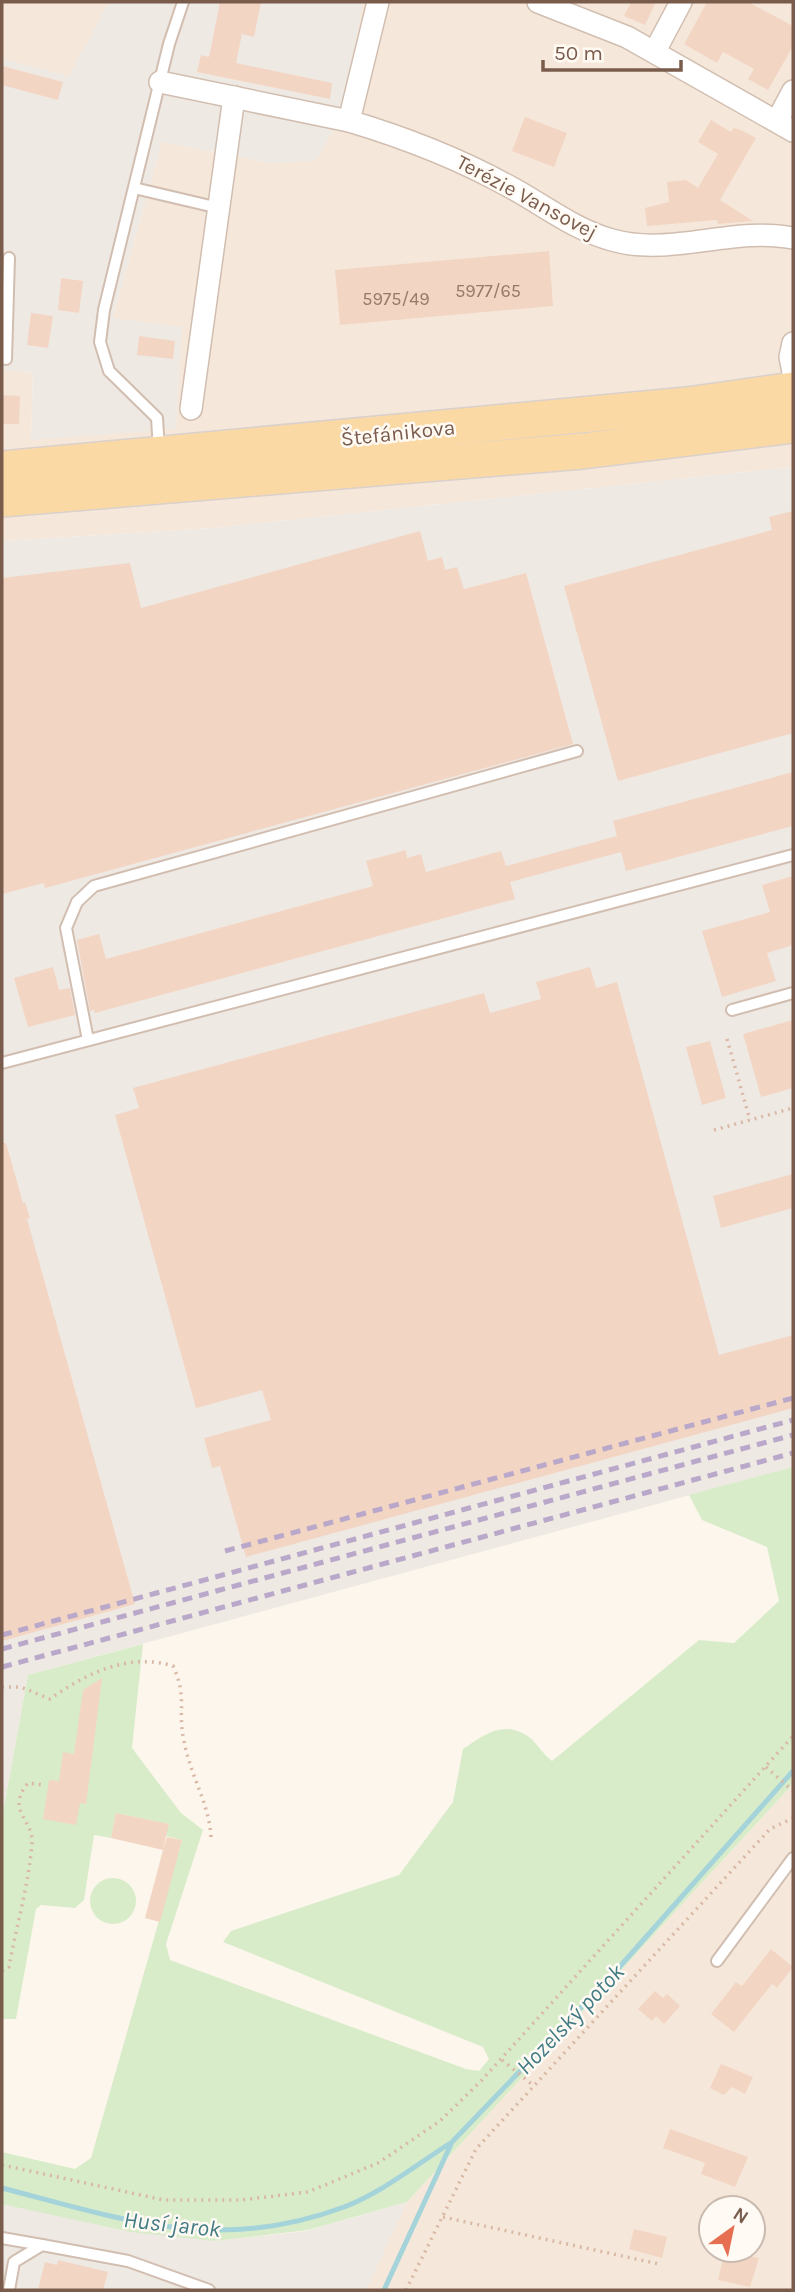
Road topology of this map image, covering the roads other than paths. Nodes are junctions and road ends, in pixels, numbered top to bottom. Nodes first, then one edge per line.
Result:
1 (183, 2) edge
2 (378, 2) edge
3 (538, 2) edge
4 (681, 2) edge
5 (655, 51) junction
6 (160, 82) junction
7 (793, 91) edge
8 (234, 97) junction
9 (349, 121) junction
10 (785, 126) edge
11 (134, 188) junction
12 (219, 208) junction
13 (793, 238) edge
14 (9, 258) dead end
15 (793, 343) edge
16 (6, 359) dead end
17 (793, 372) edge
18 (793, 390) edge
19 (191, 409) dead end
20 (793, 425) edge
21 (160, 456) junction
22 (2, 469) edge
23 (2, 499) edge
24 (577, 751) dead end
25 (793, 855) edge
26 (793, 993) edge
27 (732, 1010) dead end
28 (88, 1040) junction
29 (2, 1063) edge
30 (793, 1858) edge
31 (717, 1961) dead end
32 (2, 2238) edge
33 (42, 2245) junction
34 (9, 2290) edge
35 (209, 2290) edge

1 - 6 lane
2 - 9 street
3 - 5 street
4 - 5 street
5 - 10 street
6 - 8 street, Terézie Vansovej
6 - 11 lane
7 - 10 street
8 - 9 street, Terézie Vansovej
8 - 12 street
9 - 13 street, Terézie Vansovej
11 - 12 lane
11 - 21 lane
12 - 19 street
14 - 16 lane
15 - 17 street
18 - 21 main road, Štefánikova
20 - 23 main road, Štefánikova
21 - 22 main road, Štefánikova
24 - 28 lane
25 - 28 lane
26 - 27 lane
28 - 29 lane
30 - 31 lane
32 - 33 lane
33 - 34 lane
33 - 35 lane

